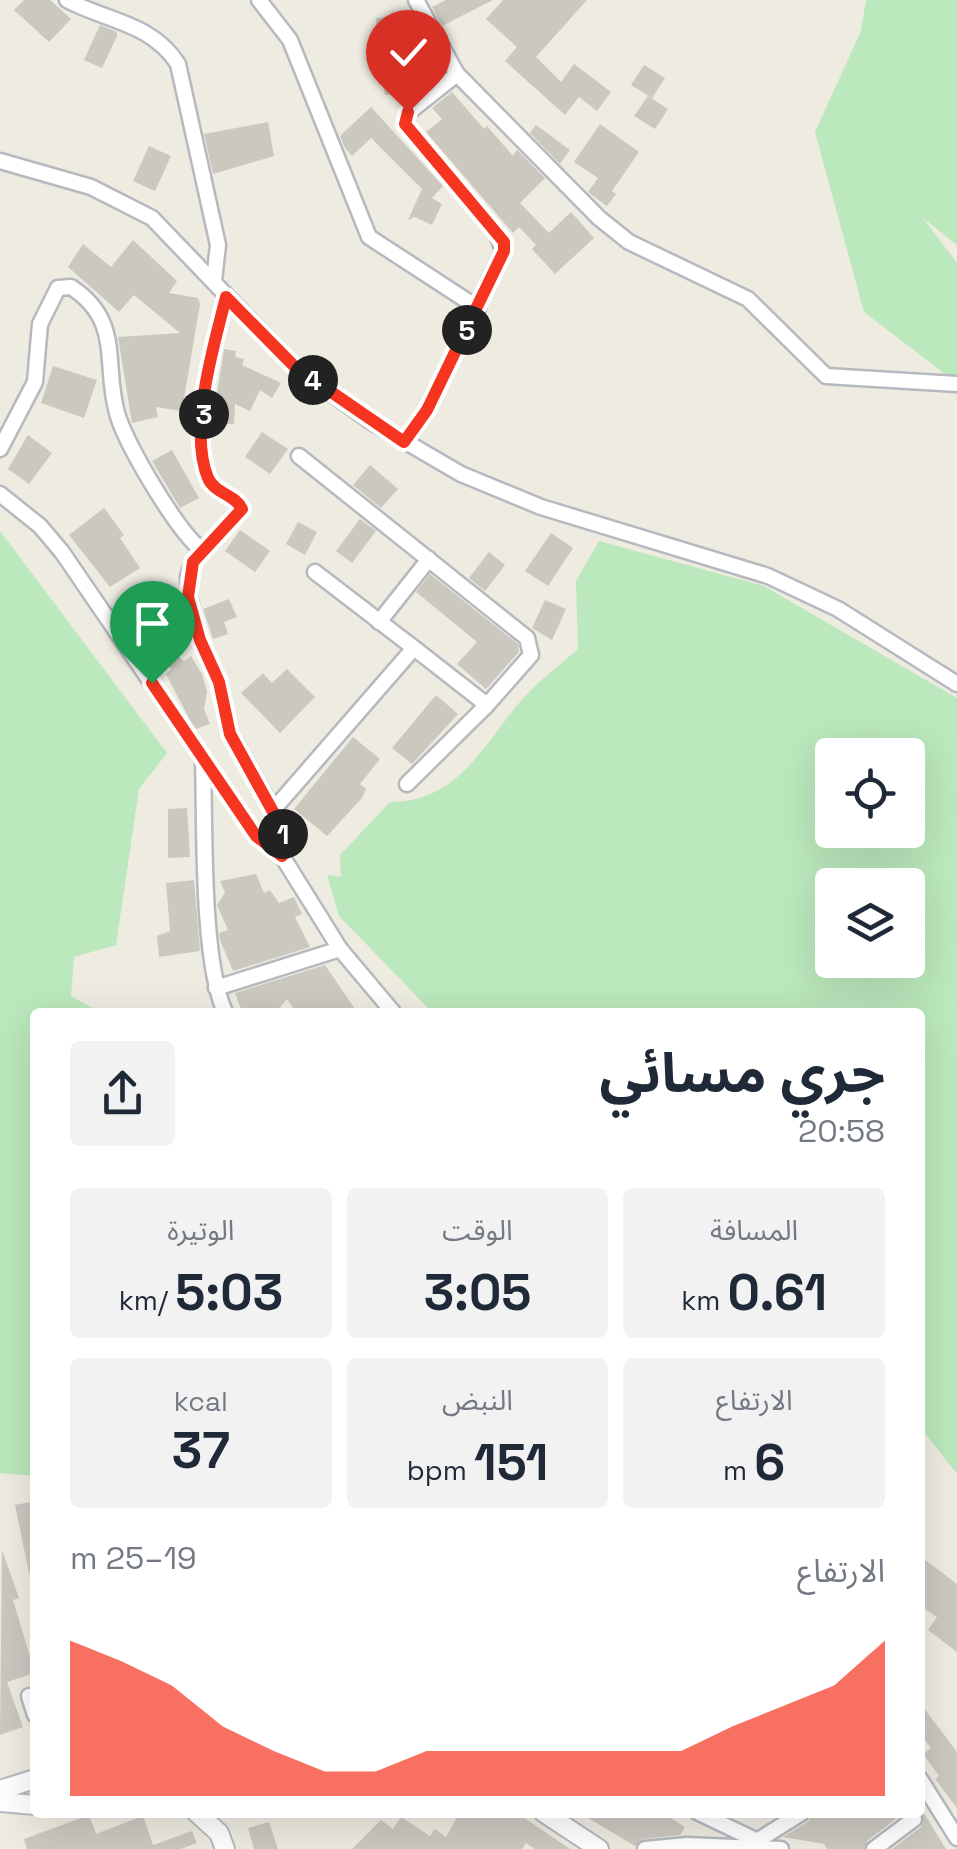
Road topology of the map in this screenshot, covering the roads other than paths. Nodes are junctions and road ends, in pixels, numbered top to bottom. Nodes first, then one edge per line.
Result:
1 (67, 0) edge
2 (260, 0) edge
3 (416, 0) edge
4 (457, 74) junction
5 (0, 162) edge
6 (214, 281) junction
7 (226, 297) junction
8 (478, 308) junction
9 (957, 384) edge
10 (404, 442) junction
11 (0, 448) edge
12 (299, 456) dead end
13 (0, 494) edge
14 (203, 551) junction
15 (429, 559) junction
16 (316, 572) dead end
17 (379, 622) junction
18 (414, 648) junction
19 (957, 684) edge
20 (487, 705) junction
21 (203, 758) junction
22 (408, 784) dead end
23 (274, 809) junction
24 (282, 856) junction
25 (340, 949) junction
26 (216, 988) junction
27 (224, 1008) edge
28 (390, 1008) edge
29 (30, 1782) edge
30 (925, 1787) edge
31 (0, 1790) edge
32 (0, 1802) edge
33 (30, 1805) edge
34 (202, 1818) edge
35 (552, 1818) edge
36 (711, 1818) edge
37 (797, 1818) edge
38 (914, 1820) dead end
39 (957, 1838) edge
40 (768, 1845) edge
41 (225, 1849) edge
42 (599, 1849) edge
43 (644, 1849) edge
44 (874, 1849) edge

1 - 6 street
2 - 8 street
3 - 4 street
4 - 8 street
4 - 9 street
5 - 6 street
6 - 7 street
7 - 10 street
7 - 14 street
8 - 10 street
10 - 19 street
11 - 14 street
12 - 15 street
13 - 21 street
14 - 23 street
15 - 17 street
15 - 20 street
16 - 17 street
17 - 18 street
18 - 20 street
18 - 23 street
20 - 22 street
21 - 24 street
21 - 26 street
23 - 24 street
24 - 25 street
25 - 26 street
25 - 28 street
26 - 27 street
29 - 31 street
30 - 39 street
32 - 33 street
34 - 41 street
35 - 42 street
36 - 40 street
37 - 40 street
38 - 44 street
40 - 43 street

